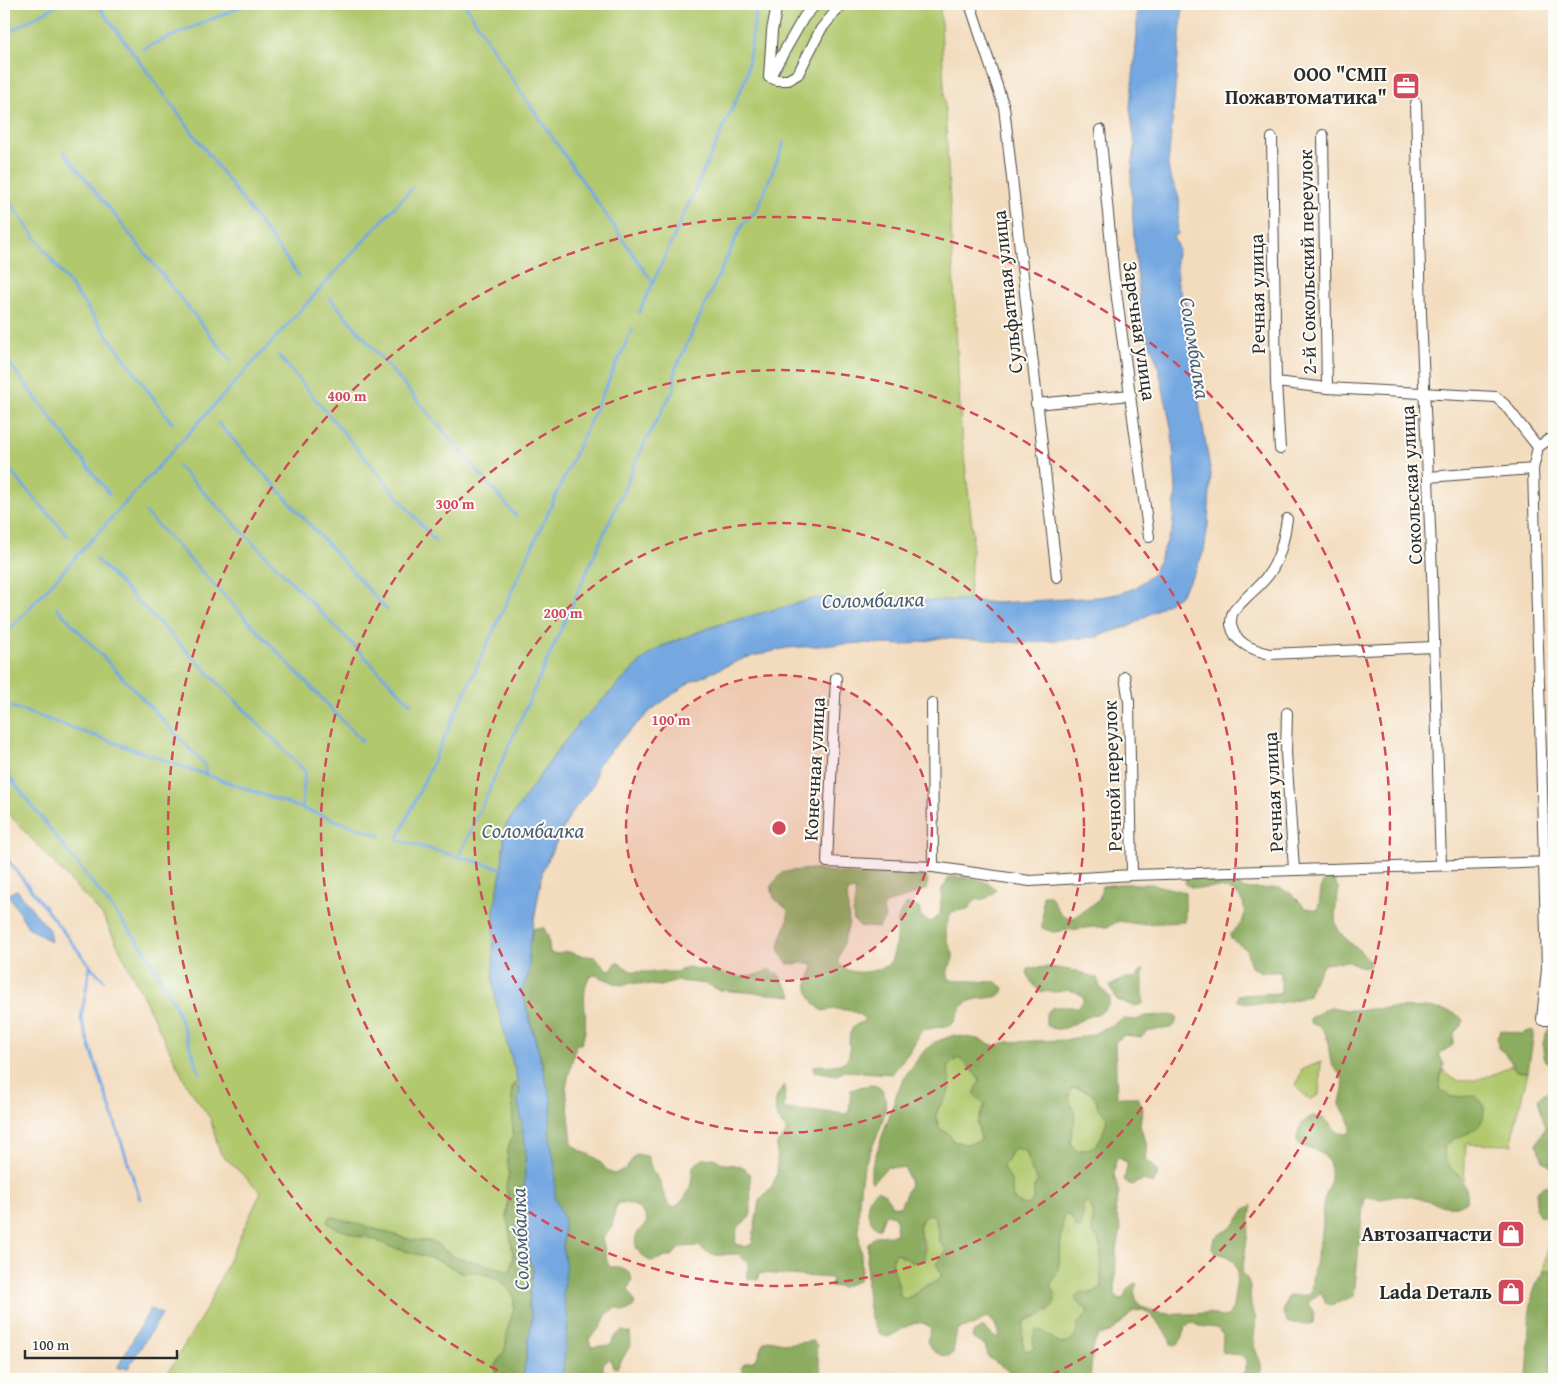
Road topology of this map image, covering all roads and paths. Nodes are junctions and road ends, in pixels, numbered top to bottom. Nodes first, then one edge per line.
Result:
1 (776, 4) edge
2 (816, 4) edge
3 (842, 4) edge
4 (971, 6) edge
5 (769, 77) junction
6 (1416, 103) dead end
7 (1100, 130) dead end
8 (1323, 135) dead end
9 (1272, 138) dead end
10 (1276, 382) junction
11 (1327, 388) junction
12 (1424, 393) junction
13 (1131, 395) junction
14 (1036, 404) junction
15 (1554, 438) edge
16 (1538, 447) junction
17 (1280, 449) dead end
18 (1533, 469) junction
19 (1428, 477) junction
20 (1287, 519) dead end
21 (1149, 537) dead end
22 (1057, 576) dead end
23 (1434, 647) junction
24 (1125, 677) dead end
25 (836, 678) dead end
26 (932, 703) dead end
27 (1287, 713) dead end
28 (1542, 861) junction
29 (1554, 862) edge
30 (1441, 865) junction
31 (934, 867) junction
32 (1294, 869) junction
33 (1132, 874) junction
34 (1554, 1020) edge

1 - 5 street
2 - 5 street
3 - 5 street
4 - 14 street, Сульфатная улица
6 - 12 street, Сокольская улица
7 - 13 street, Заречная улица
8 - 11 street, 2-й Сокольский переулок
9 - 10 street, Речная улица
10 - 11 street
10 - 17 street, Речная улица
11 - 12 street
12 - 16 street
12 - 19 street, Сокольская улица
13 - 14 street
13 - 21 street, Заречная улица
14 - 22 street, Сульфатная улица
15 - 16 street
16 - 18 street
18 - 19 street
18 - 28 street
19 - 23 street, Сокольская улица
20 - 23 street
23 - 30 street, Сокольская улица
24 - 33 street, Речной переулок
25 - 31 street, Конечная улица
26 - 31 street
27 - 32 street, Речная улица
28 - 29 street
28 - 30 street
28 - 34 street
30 - 32 street
31 - 33 street
32 - 33 street

